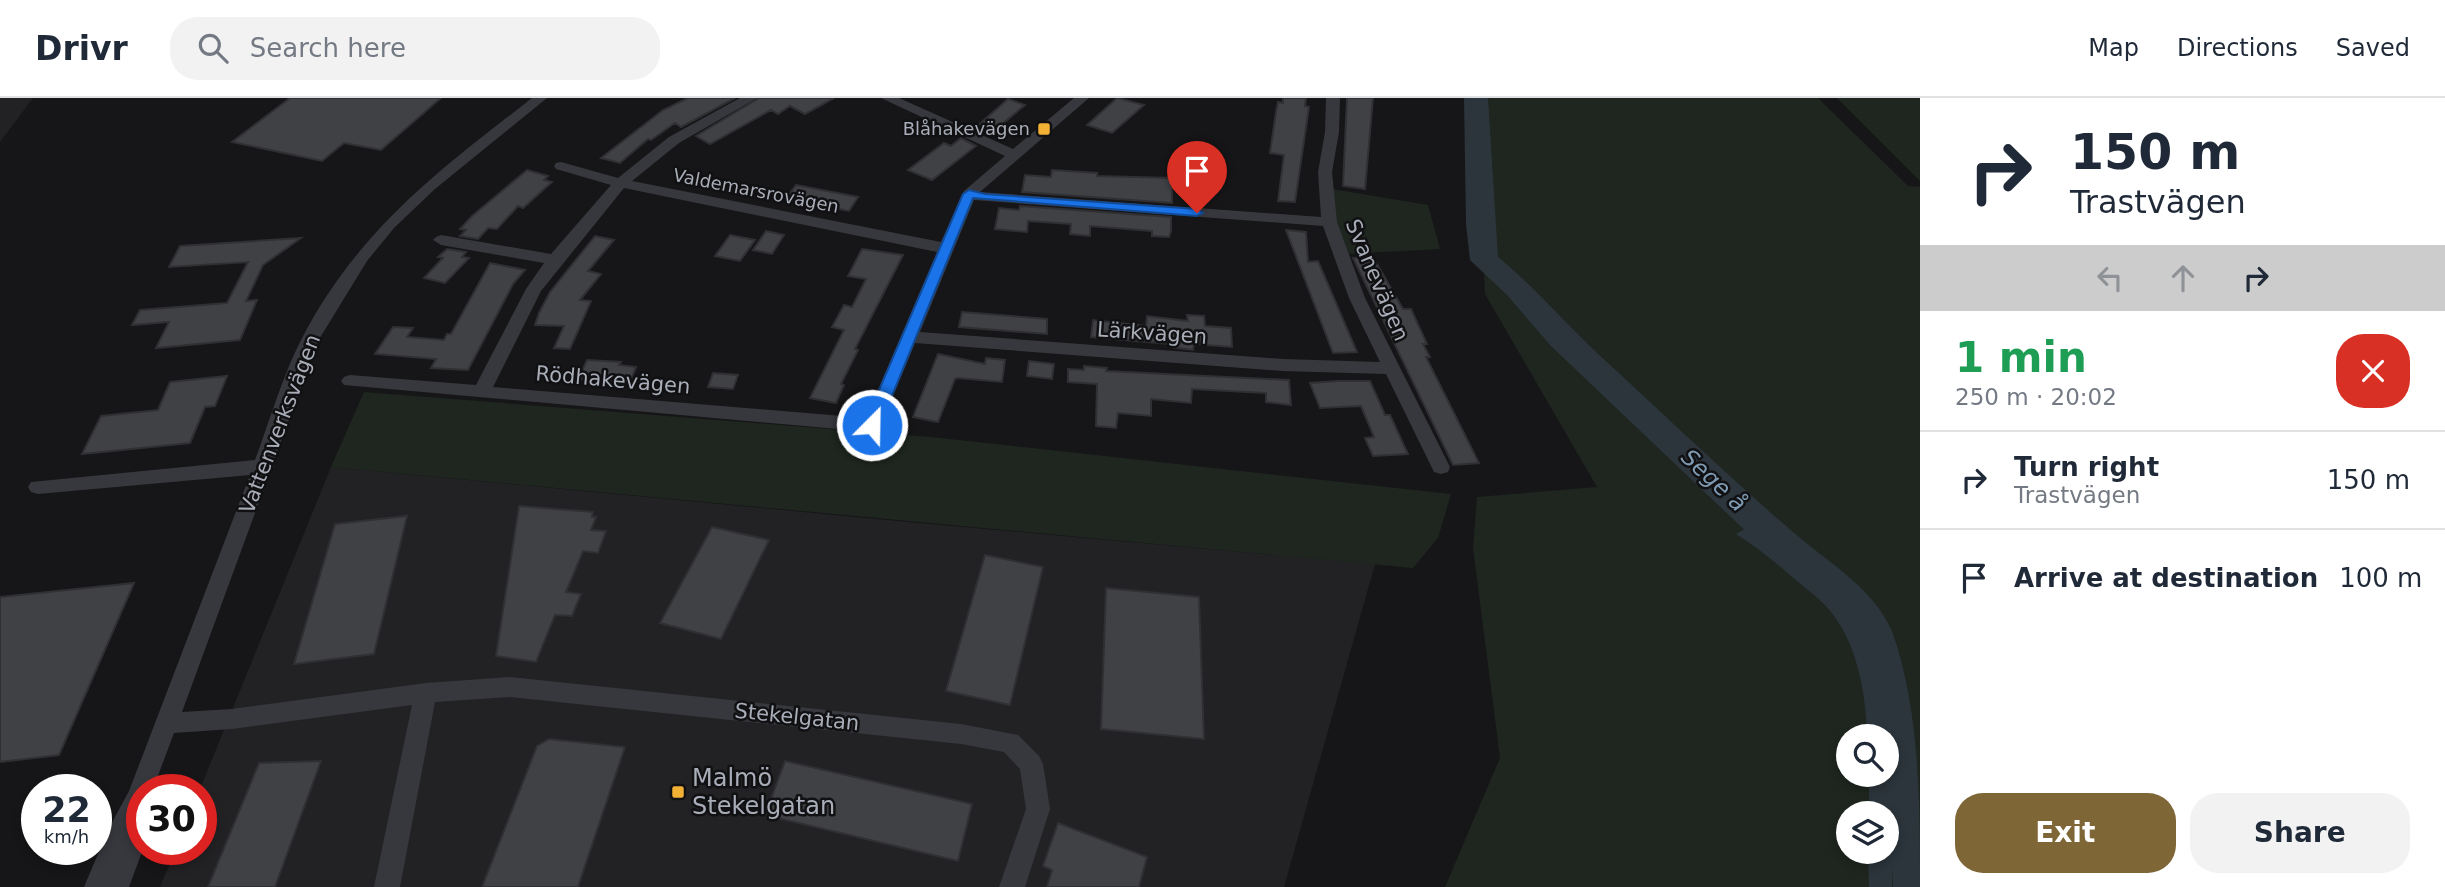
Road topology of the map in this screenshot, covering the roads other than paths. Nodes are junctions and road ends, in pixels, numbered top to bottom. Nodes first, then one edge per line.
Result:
1 (540, 98) edge
2 (750, 98) edge
3 (888, 98) edge
4 (1083, 98) edge
5 (1333, 98) edge
6 (556, 99) edge
7 (517, 116) junction
8 (1012, 154) junction
9 (561, 166) dead end
10 (620, 183) junction
11 (969, 194) junction
12 (1329, 222) junction
13 (441, 240) dead end
14 (944, 248) junction
15 (555, 260) junction
16 (909, 337) junction
17 (1392, 368) junction
18 (350, 382) dead end
19 (481, 392) junction
20 (265, 466) junction
21 (1441, 467) dead end
22 (38, 486) dead end
23 (426, 693) junction
24 (166, 723) junction
25 (147, 774) edge
26 (126, 821) edge
27 (126, 860) edge
28 (97, 887) edge
29 (116, 887) edge
30 (387, 887) edge
31 (1012, 887) edge

1 - 7 street, Vattenverksvägen
2 - 10 street
3 - 8 street
4 - 8 street
5 - 12 street, Svanevägen
6 - 7 street, Vattenverksvägen
7 - 20 street, Vattenverksvägen
8 - 11 street
9 - 10 street, Valdemarsrovägen
10 - 14 street, Valdemarsrovägen
10 - 15 street
11 - 12 street
11 - 14 street
12 - 17 street, Svanevägen
13 - 15 street
14 - 16 street
15 - 19 street
16 - 17 street, Lärkvägen
16 - 19 street, Rödhakevägen
17 - 21 street, Svanevägen
18 - 19 street, Rödhakevägen
20 - 22 street
20 - 24 street, Vattenverksvägen
23 - 24 street, Stekelgatan
23 - 30 street
23 - 31 street, Stekelgatan
24 - 25 street, Vattenverksvägen
26 - 28 street, Vattenverksvägen
27 - 29 street, Vattenverksvägen

